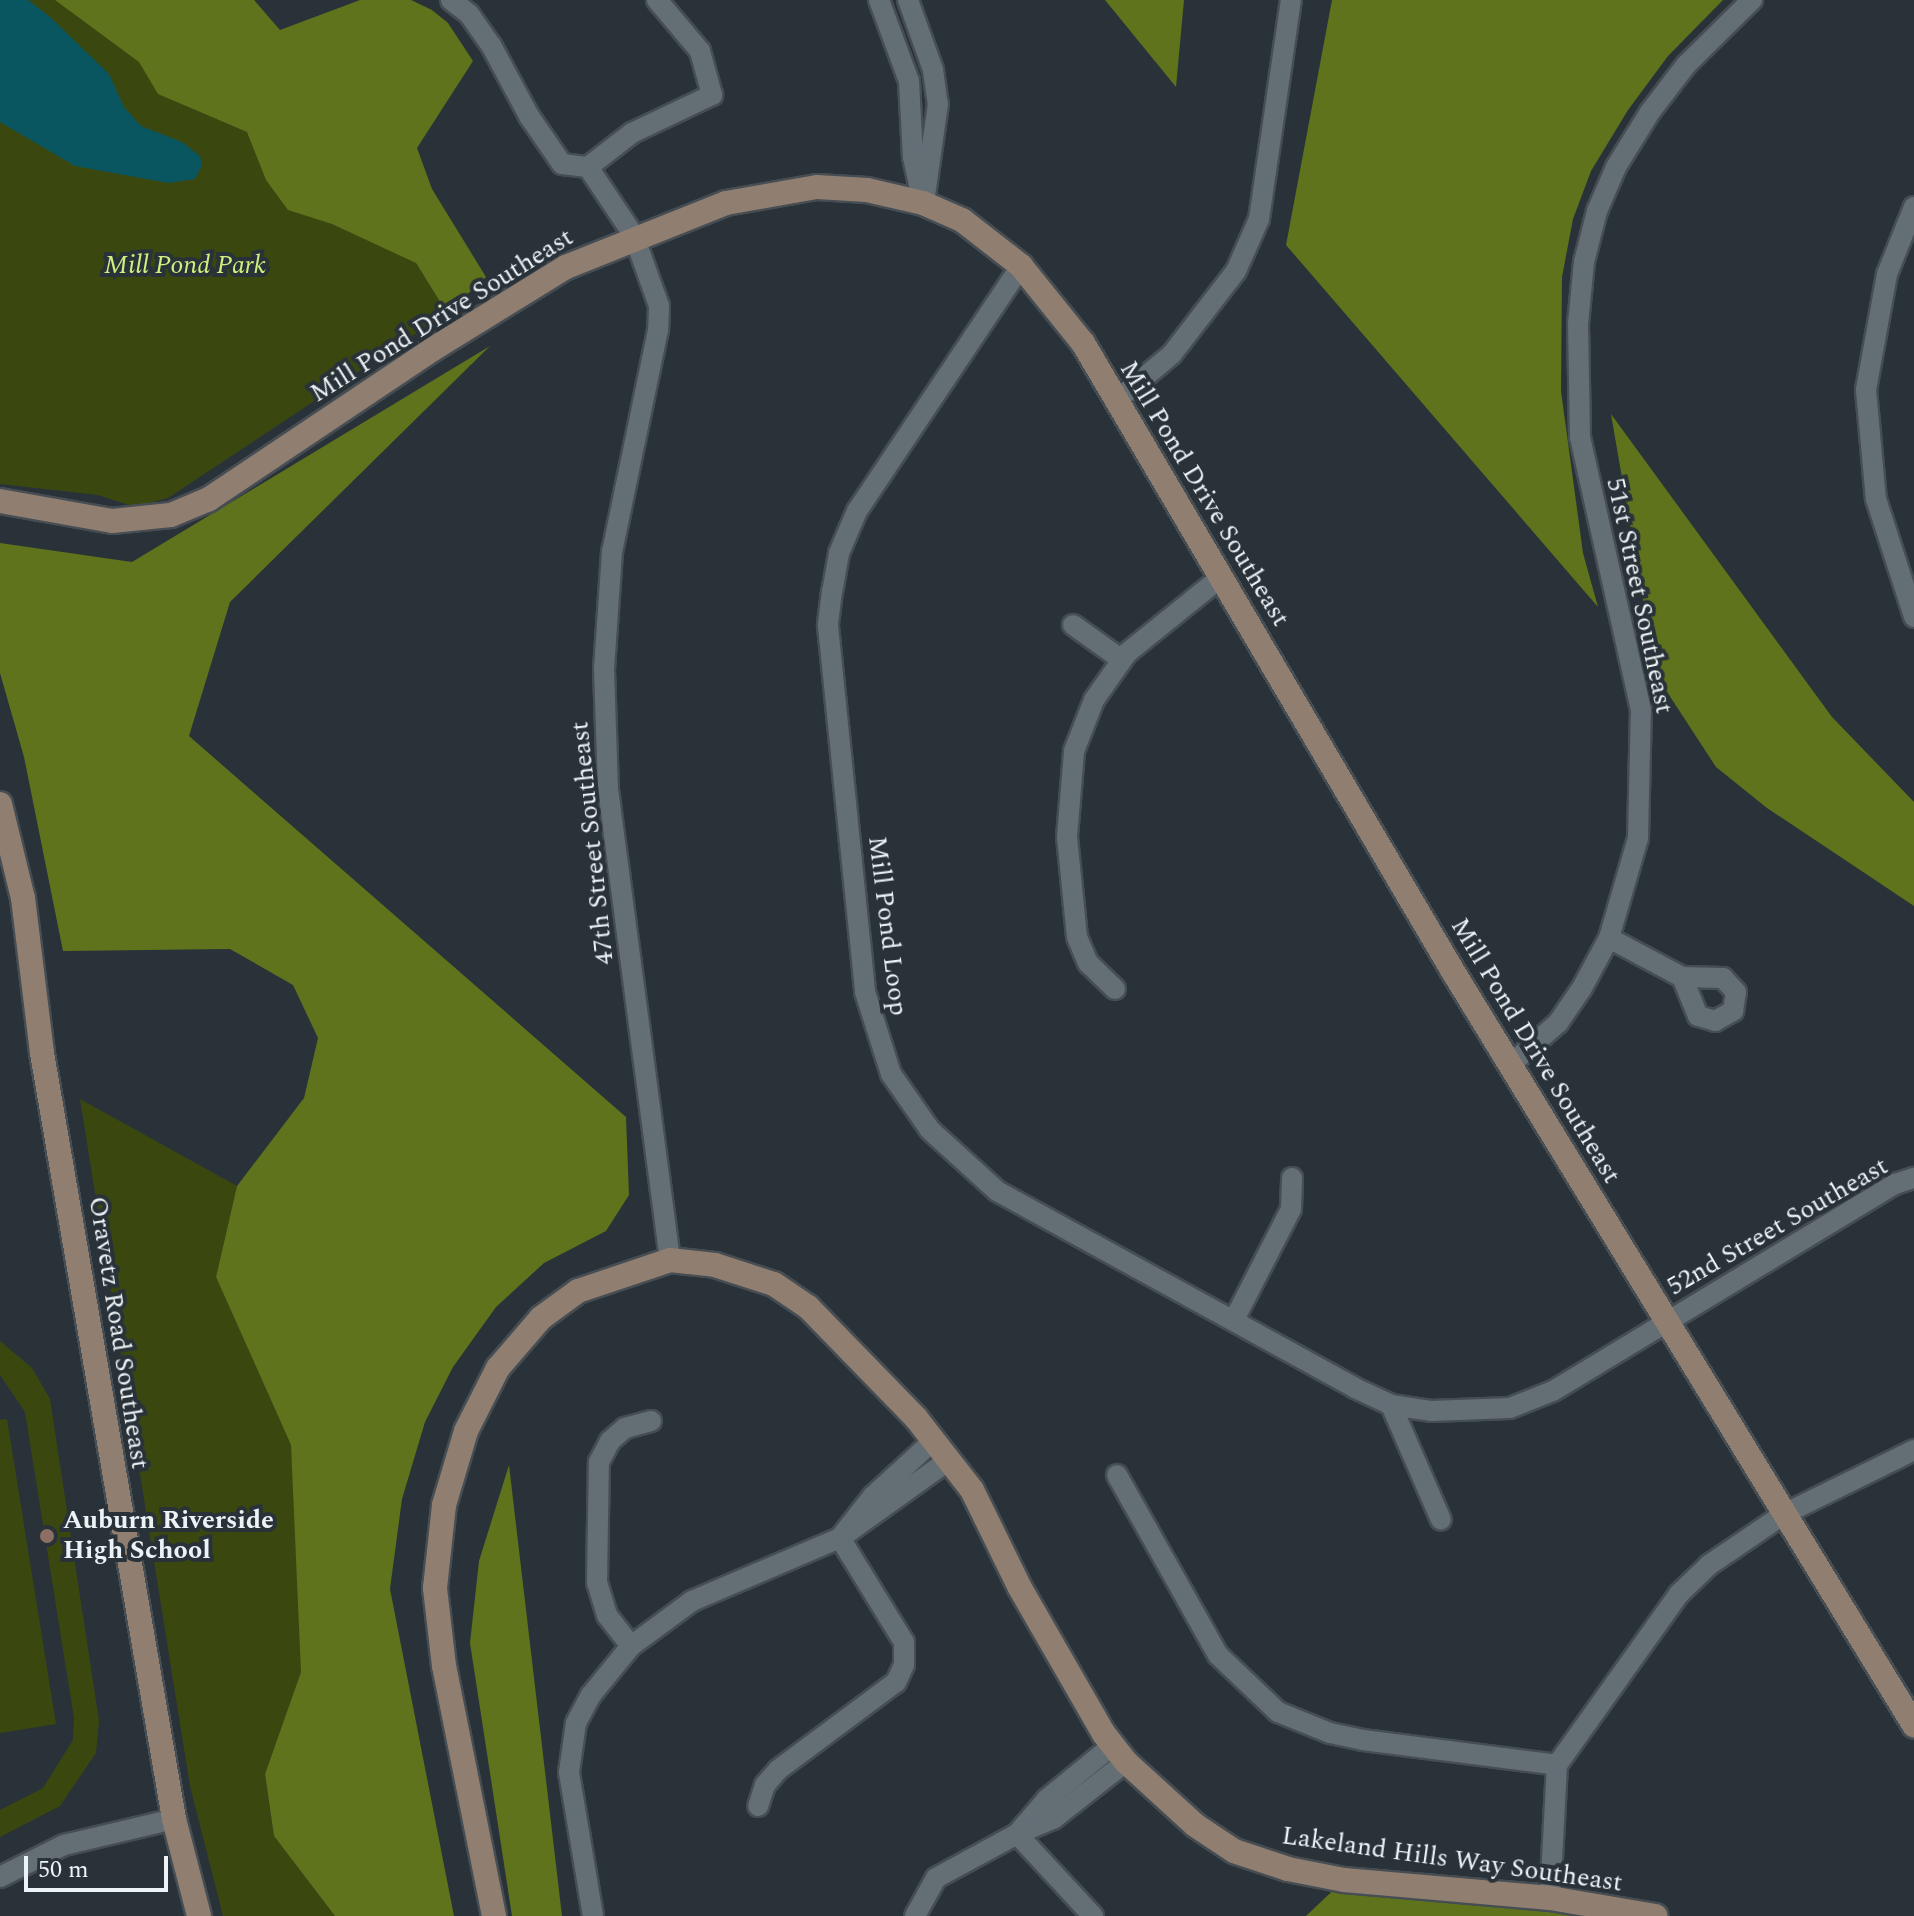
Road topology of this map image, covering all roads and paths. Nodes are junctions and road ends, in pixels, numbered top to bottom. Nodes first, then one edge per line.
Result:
1 (451, 0) edge
2 (657, 0) edge
3 (879, 0) edge
4 (908, 0) edge
5 (1291, 0) edge
6 (1752, 0) edge
7 (588, 167) junction
8 (923, 203) junction
9 (1914, 207) edge
10 (634, 236) junction
11 (1021, 266) junction
12 (1116, 401) junction
13 (0, 501) edge
14 (1220, 578) junction
15 (1914, 617) edge
16 (1073, 625) dead end
17 (1122, 660) junction
18 (0, 804) edge
19 (1609, 938) junction
20 (1682, 977) dead end
21 (1115, 989) dead end
22 (1510, 1065) junction
23 (1292, 1178) dead end
24 (1914, 1178) edge
25 (670, 1260) junction
26 (1235, 1318) junction
27 (1668, 1321) junction
28 (1391, 1405) junction
29 (651, 1421) dead end
30 (934, 1440) junction
31 (1914, 1450) edge
32 (949, 1460) junction
33 (1117, 1475) dead end
34 (1784, 1514) junction
35 (1441, 1520) dead end
36 (840, 1538) junction
37 (631, 1646) junction
38 (1914, 1725) edge
39 (1119, 1754) junction
40 (1557, 1765) junction
41 (758, 1806) dead end
42 (174, 1819) junction
43 (1017, 1834) junction
44 (0, 1877) edge
45 (1550, 1898) junction
46 (199, 1916) edge
47 (494, 1916) edge
48 (593, 1916) edge
49 (915, 1916) edge
50 (1093, 1916) edge
51 (1655, 1916) edge

1 - 7 street
2 - 7 street
3 - 8 street
4 - 8 street
5 - 12 street
6 - 19 street, 51st Street Southeast
7 - 10 street, 47th Street Southeast
8 - 10 street, Mill Pond Drive Southeast
8 - 11 street, Mill Pond Drive Southeast
9 - 15 street
10 - 13 street, Mill Pond Drive Southeast
10 - 25 street, 47th Street Southeast
11 - 12 street, Mill Pond Drive Southeast
11 - 26 street, Mill Pond Loop
12 - 14 street, Mill Pond Drive Southeast
14 - 17 street
14 - 22 street, Mill Pond Drive Southeast
16 - 17 street
17 - 21 street
18 - 42 street, Oravetz Road Southeast
19 - 20 street
19 - 22 street, 51st Street Southeast
22 - 27 street, Mill Pond Drive Southeast
23 - 26 street
24 - 27 street, 52nd Street Southeast
25 - 30 street, Lakeland Hills Way Southeast
25 - 47 street, Lakeland Hills Way Southeast
26 - 28 street, Mill Pond Loop
27 - 28 street, Mill Pond Loop
27 - 34 street, Mill Pond Drive Southeast
28 - 35 street
29 - 37 street
30 - 32 street, Lakeland Hills Way Southeast
30 - 36 street
31 - 34 street
32 - 36 street
32 - 39 street, Lakeland Hills Way Southeast
33 - 40 street
34 - 38 street, Mill Pond Drive Southeast
34 - 40 street
36 - 37 street
36 - 41 street
37 - 48 street
39 - 43 street
39 - 45 street, Lakeland Hills Way Southeast
40 - 45 street
42 - 44 street
42 - 46 street, Oravetz Road Southeast
43 - 49 street
43 - 50 street
45 - 51 street, Lakeland Hills Way Southeast

